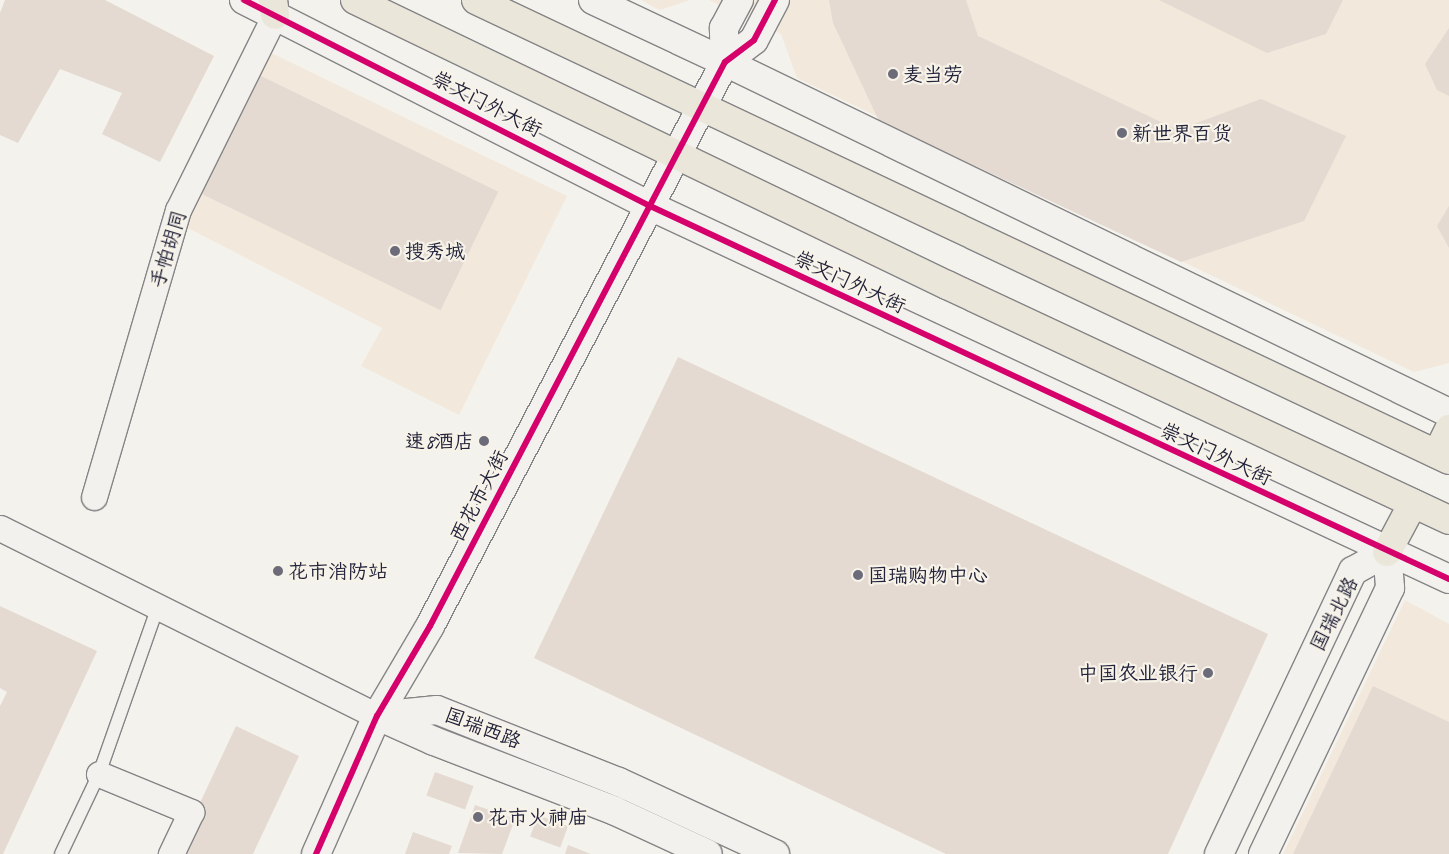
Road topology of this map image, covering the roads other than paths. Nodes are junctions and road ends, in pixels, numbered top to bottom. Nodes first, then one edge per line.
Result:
1 (244, 0) edge
2 (355, 0) edge
3 (476, 0) edge
4 (593, 0) edge
5 (738, 0) edge
6 (775, 0) edge
7 (274, 7) edge
8 (725, 62) junction
9 (702, 108) junction
10 (677, 155) junction
11 (648, 205) junction
12 (1449, 413) edge
13 (1449, 429) edge
14 (1443, 457) edge
15 (94, 497) dead end
16 (1413, 503) junction
17 (1449, 520) edge
18 (0, 528) edge
19 (1387, 552) junction
20 (1449, 580) edge
21 (158, 606) junction
22 (377, 716) junction
23 (99, 774) junction
24 (61, 854) edge
25 (171, 854) edge
26 (316, 854) edge
27 (708, 854) edge
28 (776, 854) edge
29 (1220, 854) edge
30 (1263, 854) edge

1 - 7 street, 崇文门外大街
2 - 10 main road, 崇文门外大街
3 - 9 main road
4 - 8 street
5 - 8 street
6 - 8 street
7 - 11 street, 崇文门外大街
7 - 15 street, 手帕胡同
8 - 9 street, 西花市大街
8 - 12 street
9 - 10 street, 西花市大街
9 - 14 main road
10 - 11 street, 西花市大街
10 - 16 main road, 崇文门外大街
11 - 19 street, 崇文门外大街
11 - 22 street, 西花市大街
13 - 14 main road
16 - 17 main road, 崇文门外大街
16 - 19 main road
18 - 21 street
19 - 20 street, 崇文门外大街
19 - 29 street, 国瑞北路
19 - 30 street, 国瑞北路
21 - 22 street
21 - 23 lane
22 - 26 street, 西花市大街
22 - 27 street, 国瑞西路
22 - 28 street, 国瑞西路
23 - 24 lane
23 - 25 street

